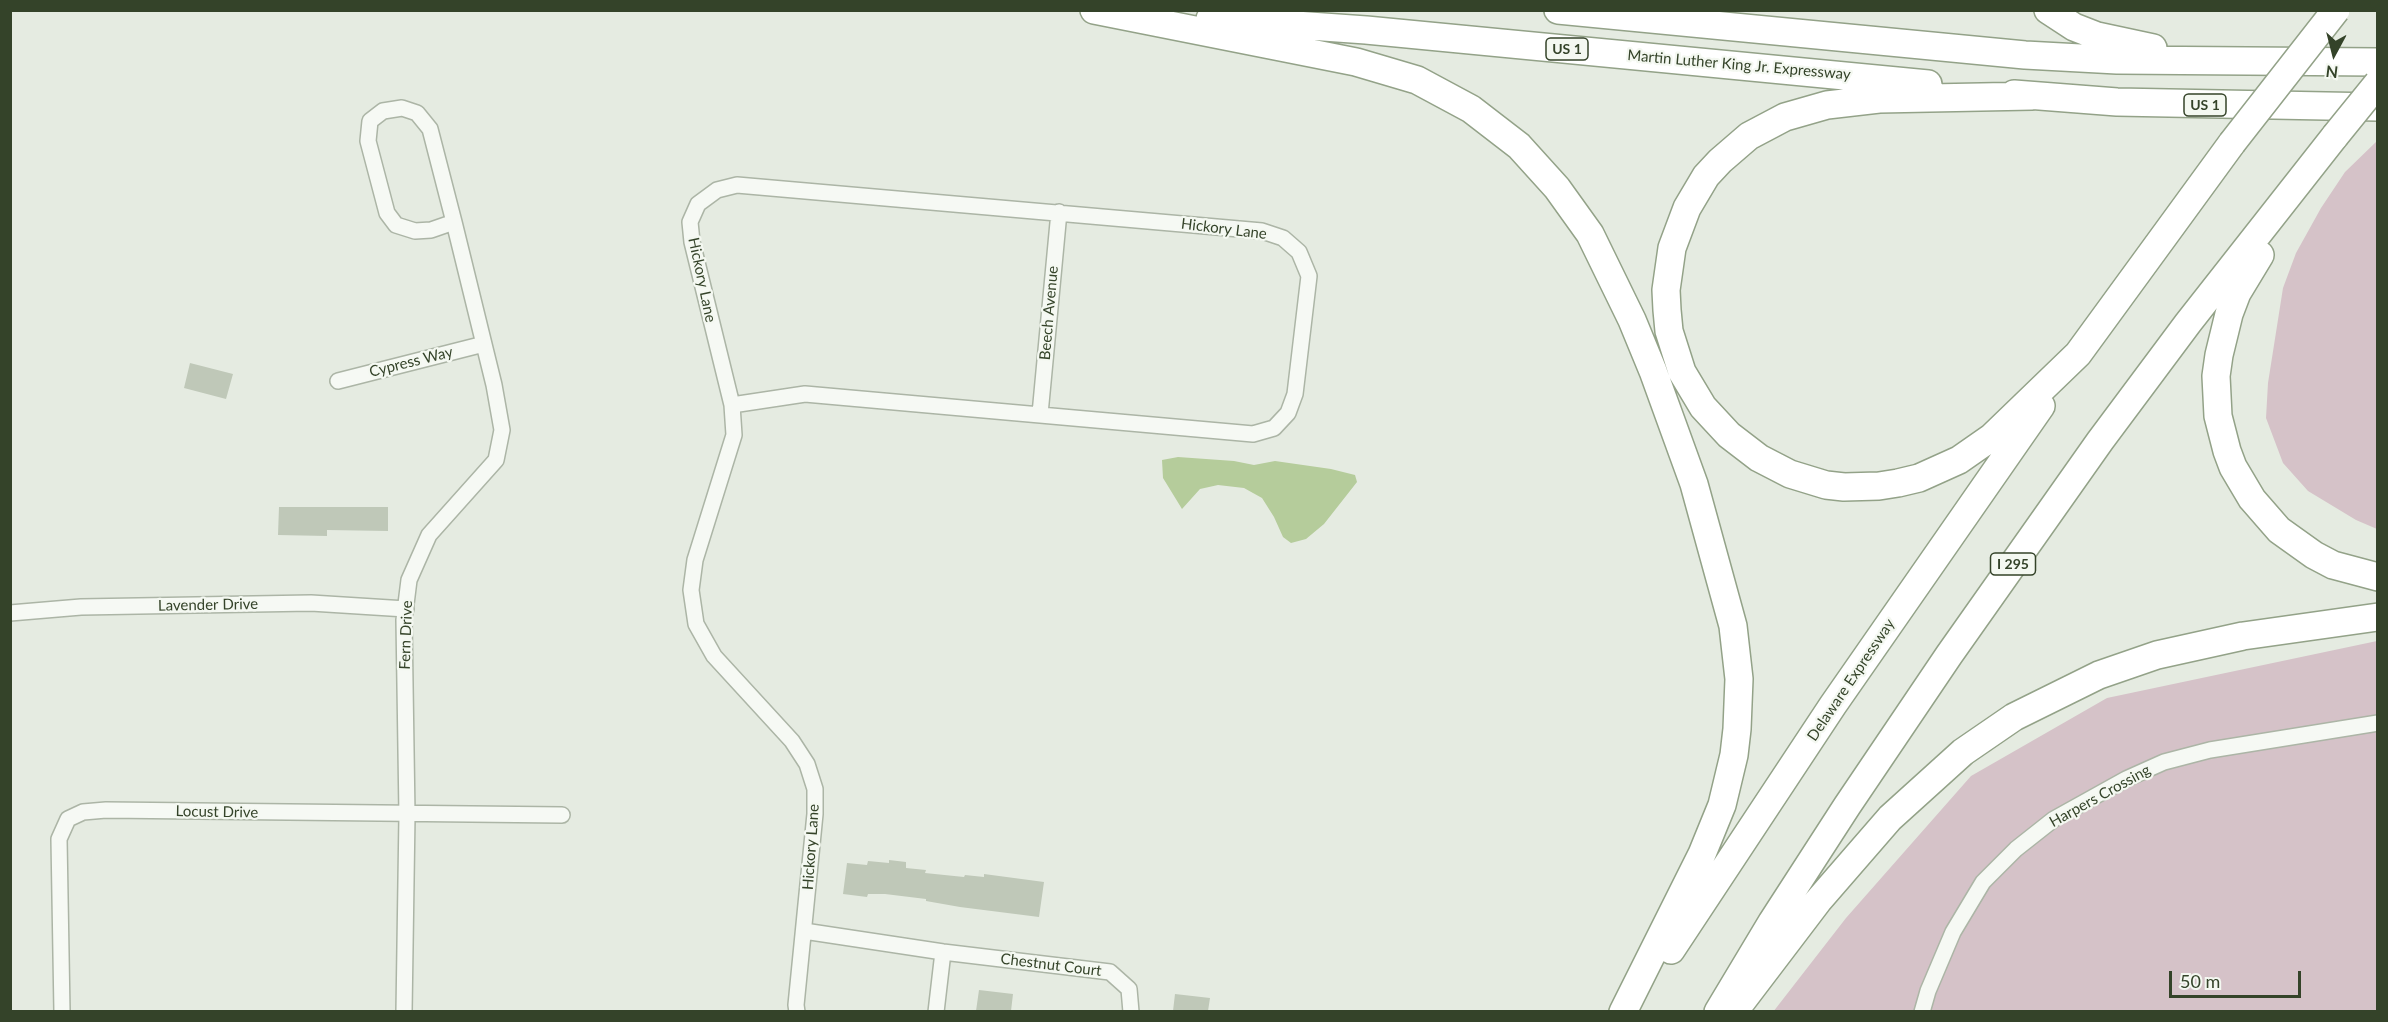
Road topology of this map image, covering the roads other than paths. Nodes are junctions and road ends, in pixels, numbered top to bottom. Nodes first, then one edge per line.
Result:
1 (1094, 10) edge
2 (1101, 10) edge
3 (1558, 10) edge
4 (2048, 10) edge
5 (2336, 10) edge
6 (2216, 60) junction
7 (2378, 62) edge
8 (2378, 83) edge
9 (2032, 96) junction
10 (2378, 107) edge
11 (2329, 144) junction
12 (1059, 212) junction
13 (454, 222) junction
14 (484, 344) junction
15 (2078, 354) junction
16 (338, 381) dead end
17 (732, 405) junction
18 (1040, 414) junction
19 (2378, 577) edge
20 (405, 609) junction
21 (10, 613) edge
22 (2378, 617) edge
23 (2378, 723) edge
24 (407, 814) junction
25 (562, 814) dead end
26 (804, 932) junction
27 (944, 952) junction
28 (62, 1011) edge
29 (404, 1011) edge
30 (797, 1011) edge
31 (936, 1011) edge
32 (1131, 1011) edge
33 (1623, 1011) edge
34 (1631, 1011) edge
35 (1718, 1011) edge
36 (1734, 1011) edge
37 (1922, 1011) edge

1 - 33 highway
2 - 9 highway, Martin Luther King Jr. Expressway / US 1
3 - 6 highway
4 - 6 highway
5 - 15 highway, bridge
6 - 7 highway
8 - 11 highway, I 295, bridge
9 - 10 highway, Martin Luther King Jr. Expressway / US 1
9 - 15 highway
11 - 19 highway
11 - 35 highway, I 295
12 - 17 street, Hickory Lane
12 - 18 street, Beech Avenue
12 - 18 street, Hickory Lane
13 - 13 street, Fern Drive
13 - 14 street, Fern Drive
14 - 16 street, Cypress Way
14 - 20 street, Fern Drive
15 - 34 highway, Delaware Expressway
17 - 18 street, Hickory Lane
17 - 26 street, Hickory Lane
20 - 21 street, Lavender Drive
20 - 24 street, Fern Drive
22 - 36 highway
23 - 37 street, Harpers Crossing
24 - 25 street, Locust Drive
24 - 28 street, Locust Drive
24 - 29 street, Fern Drive
26 - 27 street, Chestnut Court
26 - 30 street, Hickory Lane
27 - 31 street
27 - 32 street, Chestnut Court

